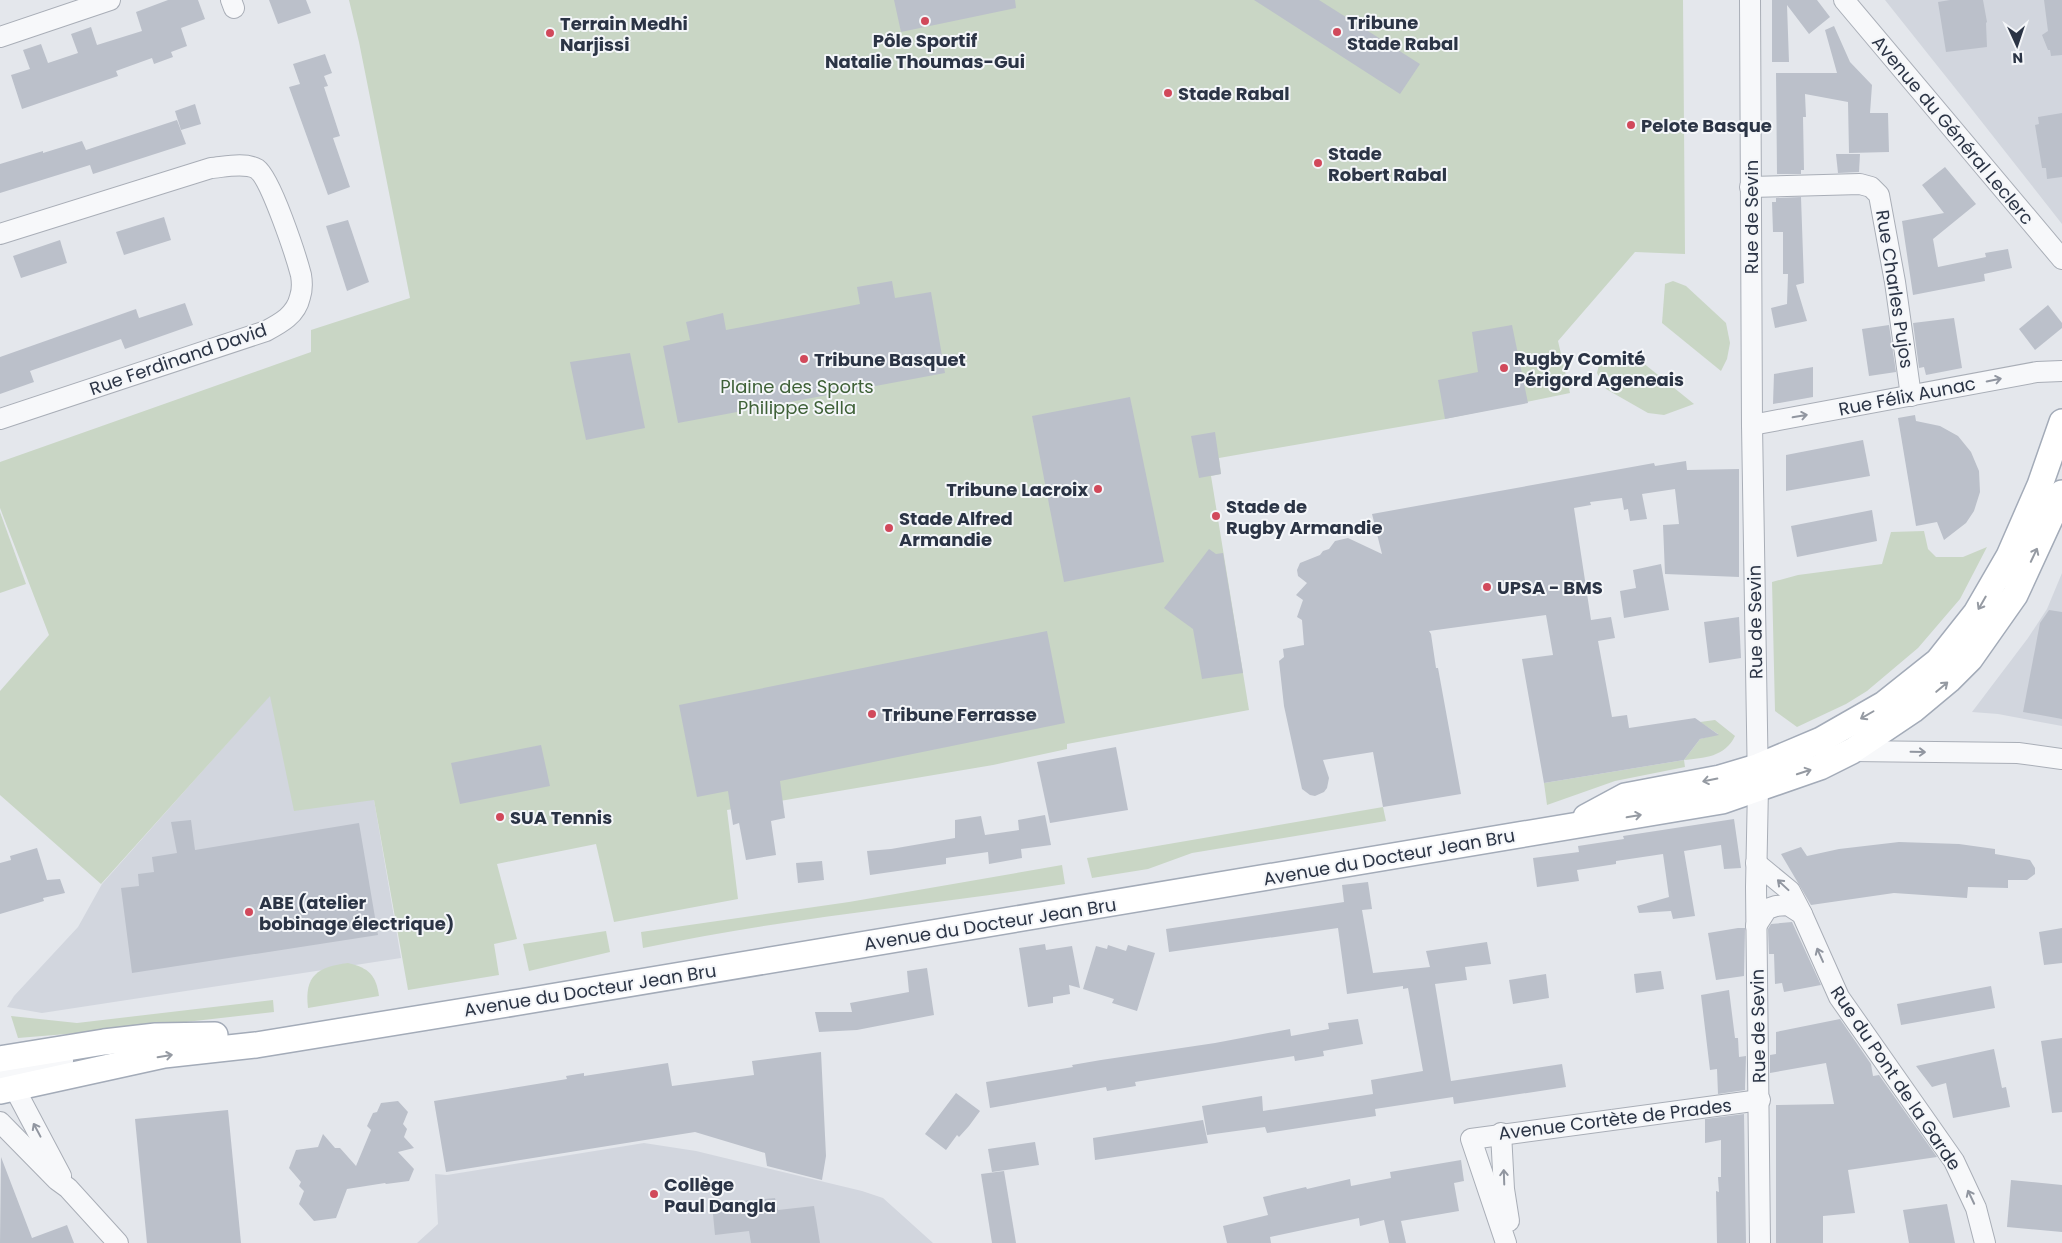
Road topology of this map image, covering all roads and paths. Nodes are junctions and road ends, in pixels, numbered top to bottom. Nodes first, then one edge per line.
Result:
1 (110, 0) edge
2 (1750, 0) edge
3 (1844, 0) edge
4 (0, 37) edge
5 (1750, 187) junction
6 (0, 234) edge
7 (2062, 259) edge
8 (2062, 371) edge
9 (1912, 396) junction
10 (0, 419) edge
11 (2062, 422) edge
12 (1752, 425) junction
13 (2062, 493) edge
14 (1852, 751) junction
15 (2062, 759) edge
16 (1758, 777) junction
17 (1568, 827) junction
18 (1756, 864) junction
19 (1802, 914) junction
20 (1756, 926) junction
21 (256, 1045) junction
22 (4, 1076) edge
23 (1760, 1100) junction
24 (0, 1122) edge
25 (1502, 1133) junction
26 (68, 1188) junction
27 (118, 1243) edge
28 (1506, 1243) edge
29 (1512, 1243) edge
30 (1760, 1243) edge
31 (1984, 1243) edge

1 - 4 street
2 - 5 street, Rue de Sevin
3 - 7 street, Avenue du Général Leclerc
5 - 9 street, Rue Charles Pujos
5 - 12 street, Rue de Sevin
6 - 10 street, Rue Ferdinand David
9 -> 8 street, Rue Félix Aunac
12 -> 9 street, Rue Félix Aunac
11 -> 16 main road
12 - 16 street, Rue de Sevin
14 -> 13 main road
14 -> 15 street
16 -> 14 main road
17 -> 16 main road, Avenue du Docteur Jean Bru
16 -> 17 main road
16 - 18 street, Rue de Sevin
17 - 21 main road, Avenue du Docteur Jean Bru
19 -> 18 street, Rue du Pont de la Garde
18 - 20 street, Rue de Sevin
19 - 20 street
31 -> 19 street, Rue du Pont de la Garde
20 - 23 street, Rue de Sevin
22 -> 21 main road, Avenue du Docteur Jean Bru
21 - 22 main road, Avenue du Docteur Jean Bru
26 -> 22 street
23 - 25 street, Avenue Cortète de Prades
23 - 30 street, Rue de Sevin
24 - 26 street
25 - 28 street, Avenue Cortète de Prades
29 -> 25 street
26 - 27 street

